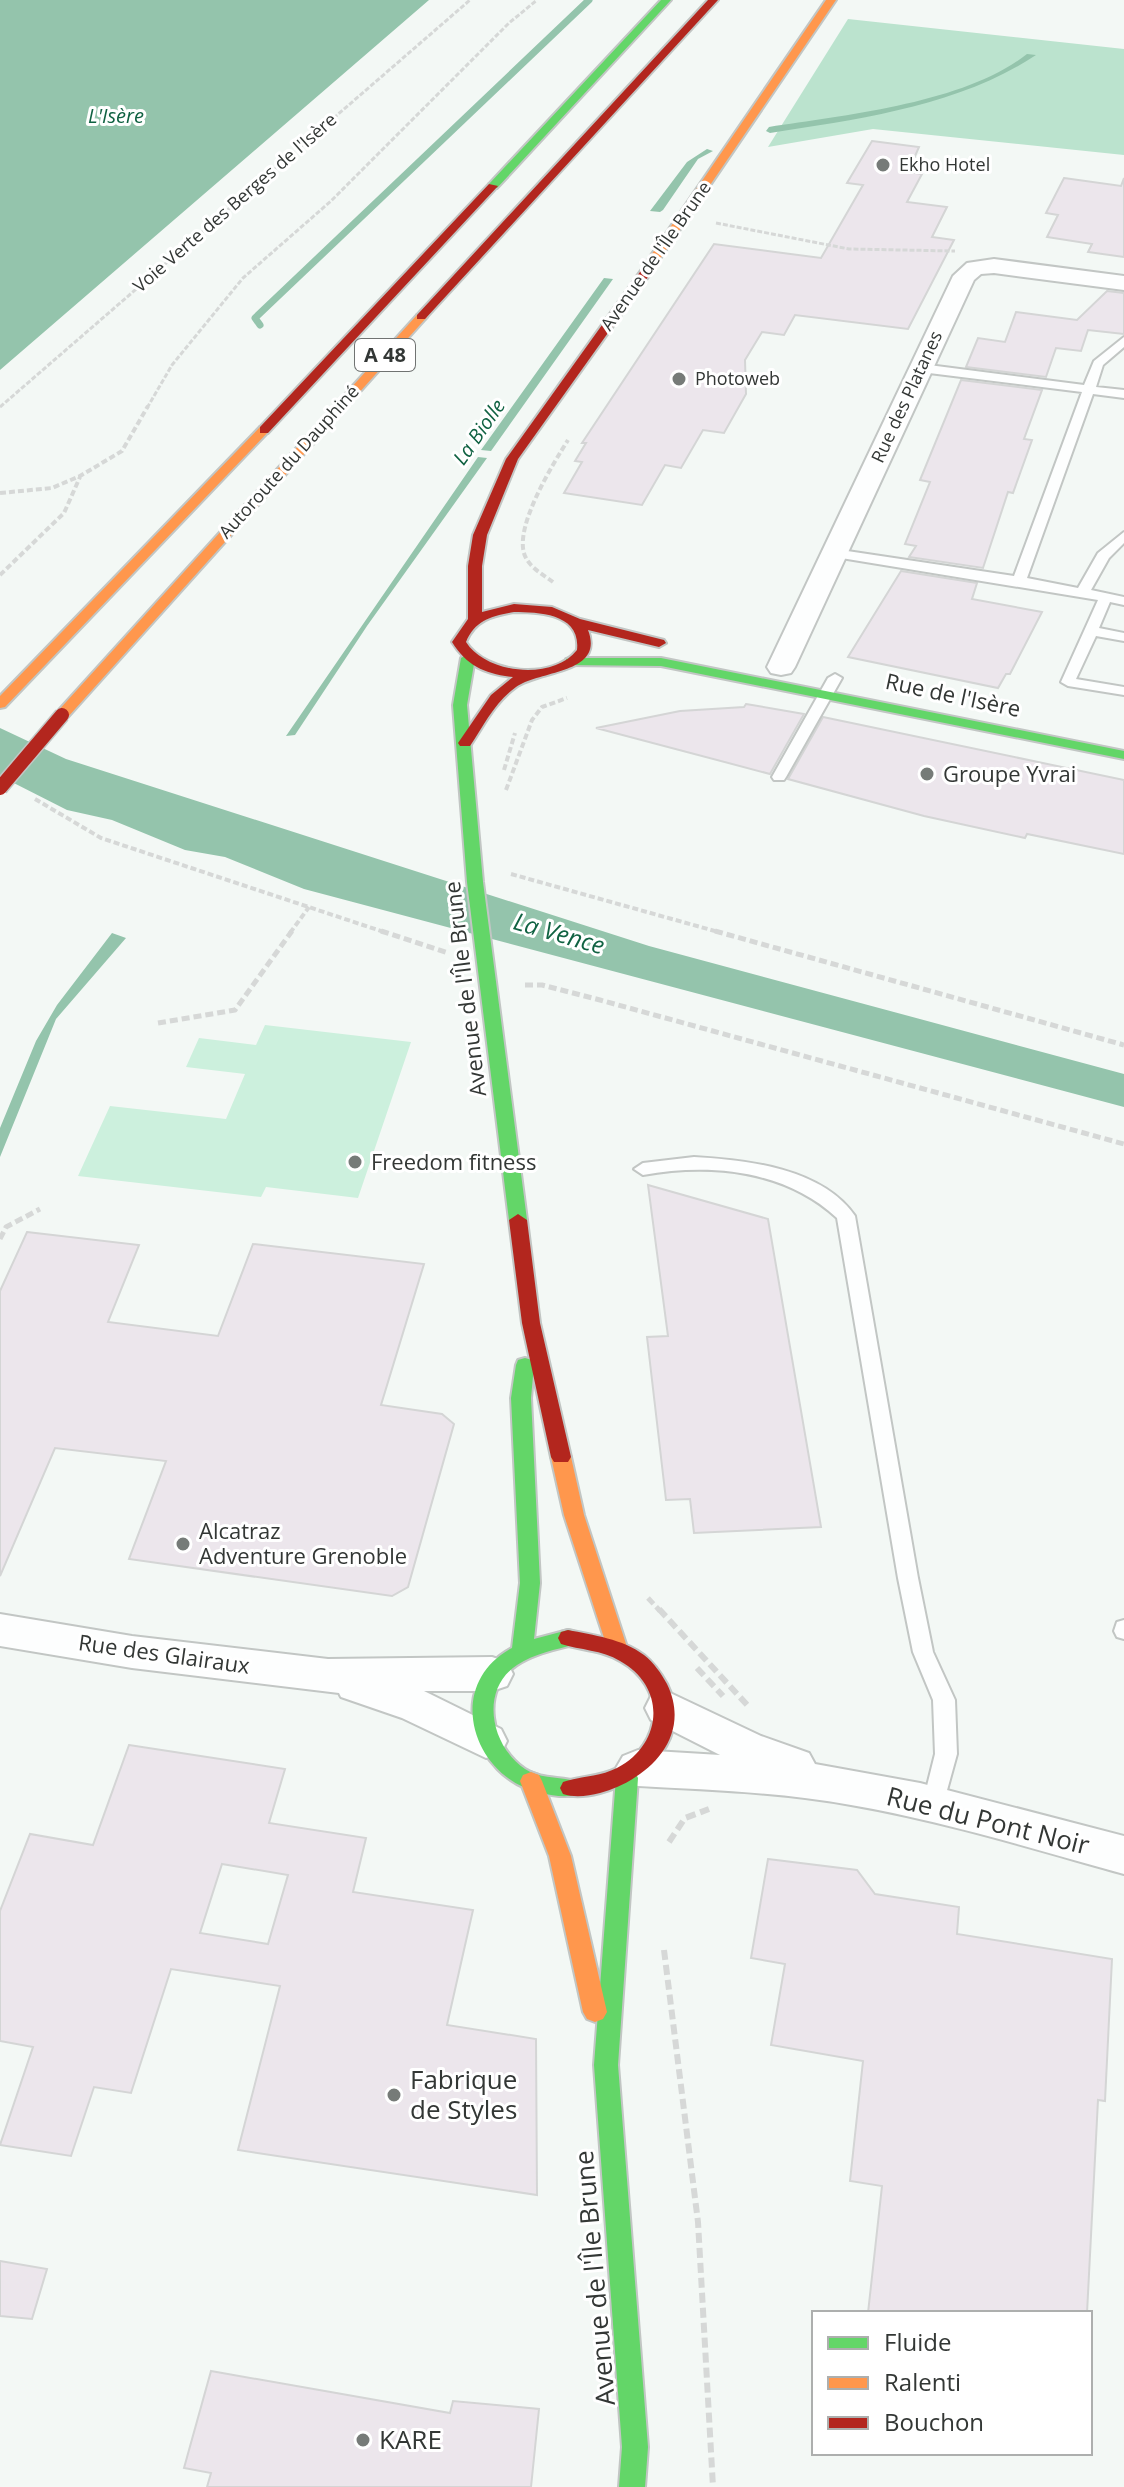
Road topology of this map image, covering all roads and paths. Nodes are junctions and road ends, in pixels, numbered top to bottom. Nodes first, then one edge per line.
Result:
1 (470, 0) edge
2 (537, 0) edge
3 (666, 0) edge
4 (713, 0) edge
5 (831, 0) edge
6 (711, 222) dead end
7 (959, 252) dead end
8 (1124, 283) edge
9 (1124, 341) edge
10 (921, 368) junction
11 (1088, 389) junction
12 (1124, 394) edge
13 (0, 407) edge
14 (571, 435) dead end
15 (80, 476) junction
16 (0, 493) edge
17 (488, 514) junction
18 (1124, 536) edge
19 (834, 553) junction
20 (495, 556) dead end
21 (0, 575) edge
22 (1019, 581) junction
23 (553, 583) dead end
24 (525, 591) dead end
25 (1083, 592) junction
26 (1106, 597) junction
27 (1124, 601) edge
28 (552, 610) junction
29 (475, 619) junction
30 (578, 623) junction
31 (1091, 631) junction
32 (1124, 637) edge
33 (468, 658) junction
34 (571, 662) junction
35 (531, 674) junction
36 (777, 675) junction
37 (831, 686) junction
38 (1124, 691) edge
39 (568, 697) dead end
40 (4, 700) edge
41 (1124, 738) edge
42 (465, 743) junction
43 (1124, 755) edge
44 (779, 777) dead end
45 (0, 788) edge
46 (28, 794) dead end
47 (504, 796) dead end
48 (498, 871) dead end
49 (309, 907) junction
50 (462, 957) dead end
51 (488, 989) junction
52 (158, 1023) dead end
53 (1124, 1045) edge
54 (1124, 1144) edge
55 (643, 1169) dead end
56 (40, 1209) dead end
57 (0, 1239) edge
58 (531, 1323) junction
59 (0, 1630) edge
60 (617, 1647) junction
61 (507, 1662) junction
62 (328, 1676) junction
63 (666, 1708) junction
64 (486, 1741) junction
65 (632, 1773) junction
66 (531, 1781) junction
67 (851, 1788) junction
68 (933, 1806) junction
69 (1124, 1855) edge
70 (662, 1935) dead end
71 (606, 2065) junction
72 (632, 2487) edge
73 (713, 2487) edge

1 - 13 path, Voie Verte des Berges de l'Isère
2 - 15 path
3 - 40 main road, Autoroute du Dauphiné / A 48
4 - 45 main road, Autoroute du Dauphiné / A 48, bridge
5 - 17 main road, Avenue de l'Île Brune
6 - 7 path
8 - 10 street, Rue des Platanes
9 - 11 lane
10 - 11 lane
10 - 19 street, Rue des Platanes
11 - 12 lane
11 - 22 lane
14 - 23 path
15 - 16 path
15 - 21 path
17 - 20 main road
17 - 29 main road, Avenue de l'Île Brune
18 - 25 lane
19 - 22 lane
19 - 36 street, Rue des Platanes
22 - 25 lane
24 - 28 main road
25 - 26 lane
26 - 27 lane
26 - 31 lane
28 - 29 main road
28 - 30 main road, Rue de l'Isère
29 - 33 main road, Avenue de l'Île Brune
30 - 34 main road
30 - 36 main road, Rue de l'Isère
31 - 32 lane
31 - 38 lane
33 - 35 main road
33 - 42 main road, Avenue de l'Île Brune
34 - 35 main road, Rue de l'Isère
34 - 36 main road, Rue de l'Isère
35 - 42 main road
36 - 37 main road, Rue de l'Isère
37 - 41 main road, Rue de l'Isère
37 - 43 main road, Rue de l'Isère
37 - 44 lane
39 - 47 path
42 - 51 main road, Avenue de l'Île Brune
46 - 49 path
48 - 53 path
49 - 50 path
49 - 52 path
51 - 54 path
51 - 58 main road, Avenue de l'Île Brune
55 - 68 lane
56 - 57 path
58 - 60 main road, Avenue de l'Île Brune
58 - 61 main road, Avenue de l'Île Brune
59 - 62 street, Rue des Glairaux
60 - 61 main road
60 - 63 main road
61 - 62 street, Rue des Glairaux
61 - 64 main road
62 - 64 street, Rue des Glairaux
63 - 65 main road
63 - 67 street, Rue du Pont Noir
64 - 66 main road
65 - 66 main road
65 - 67 street, Rue du Pont Noir
65 - 71 main road, Avenue de l'Île Brune
66 - 71 main road, Avenue de l'Île Brune
67 - 68 street, Rue du Pont Noir
68 - 69 street, Rue du Pont Noir
70 - 73 path
71 - 72 main road, Avenue de l'Île Brune

